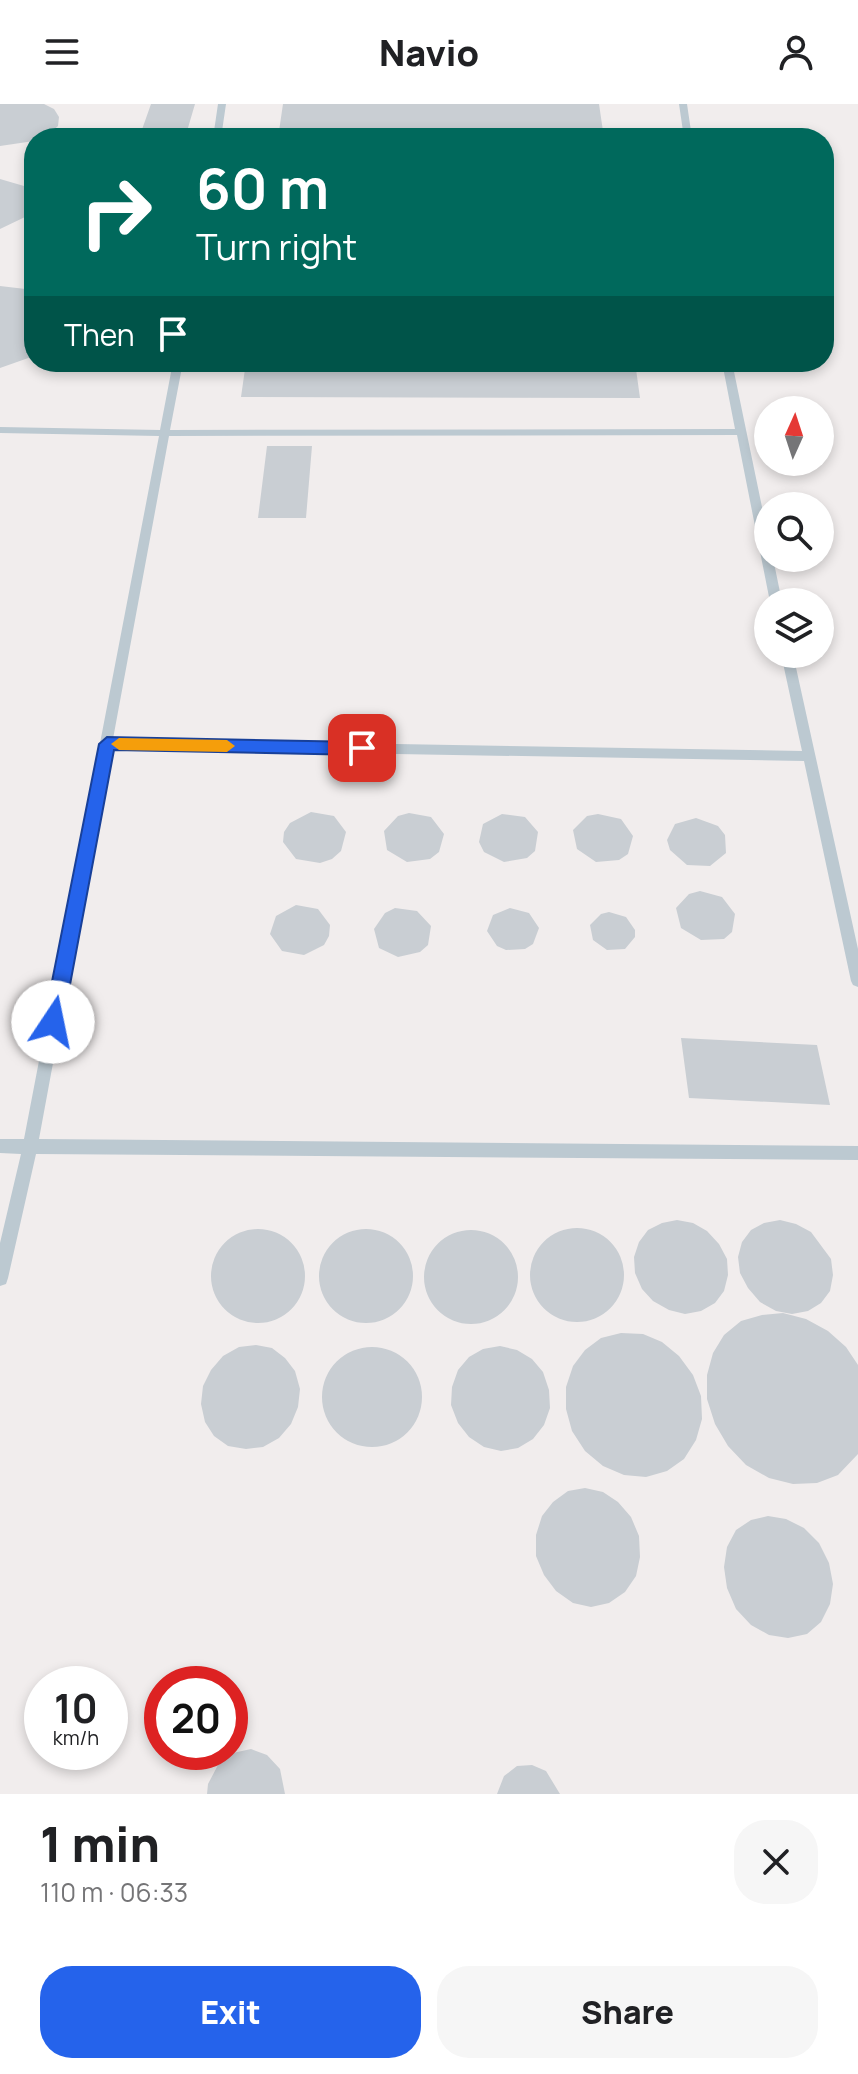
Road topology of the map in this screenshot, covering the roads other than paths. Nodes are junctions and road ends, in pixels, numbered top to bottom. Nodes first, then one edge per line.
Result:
1 (222, 104) edge
2 (683, 104) edge
3 (218, 128) edge
4 (687, 128) edge
5 (176, 372) edge
6 (729, 372) edge
7 (0, 430) edge
8 (739, 432) junction
9 (166, 433) junction
10 (773, 588) edge
11 (790, 668) edge
12 (107, 744) junction
13 (809, 756) junction
14 (858, 981) edge
15 (0, 1146) edge
16 (30, 1146) junction
17 (858, 1153) edge
18 (0, 1278) edge

1 - 3 lane
2 - 4 lane
5 - 9 lane
6 - 8 lane
7 - 9 lane
8 - 9 lane
8 - 10 lane
9 - 12 lane
11 - 13 lane
12 - 13 lane
12 - 16 lane
13 - 14 lane
15 - 16 lane
16 - 17 lane
16 - 18 lane

